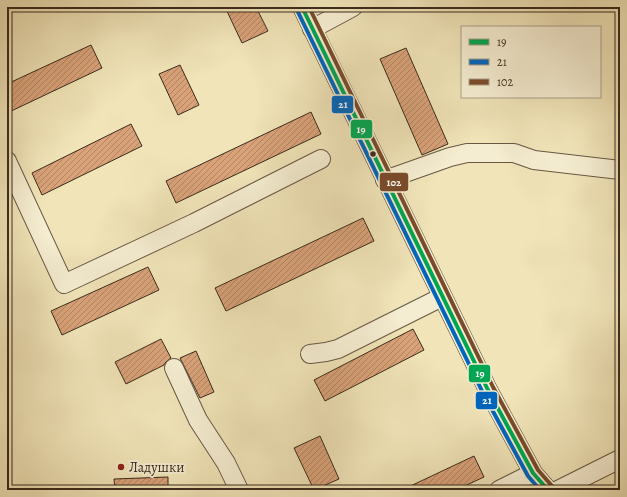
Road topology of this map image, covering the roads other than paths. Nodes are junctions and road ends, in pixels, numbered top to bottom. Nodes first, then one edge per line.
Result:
1 (302, 7) edge
2 (353, 7) edge
3 (312, 29) junction
4 (321, 159) dead end
5 (7, 161) edge
6 (620, 170) edge
7 (385, 180) junction
8 (442, 297) junction
9 (310, 354) dead end
10 (174, 368) dead end
11 (620, 459) edge
12 (533, 473) junction
13 (240, 490) edge
14 (499, 490) edge
15 (548, 490) edge
16 (558, 490) edge

1 - 3 street
2 - 3 street
3 - 7 street
4 - 5 street
6 - 7 street
7 - 8 street
8 - 9 street
8 - 12 street
10 - 13 street
11 - 16 street
12 - 14 street
12 - 15 street

